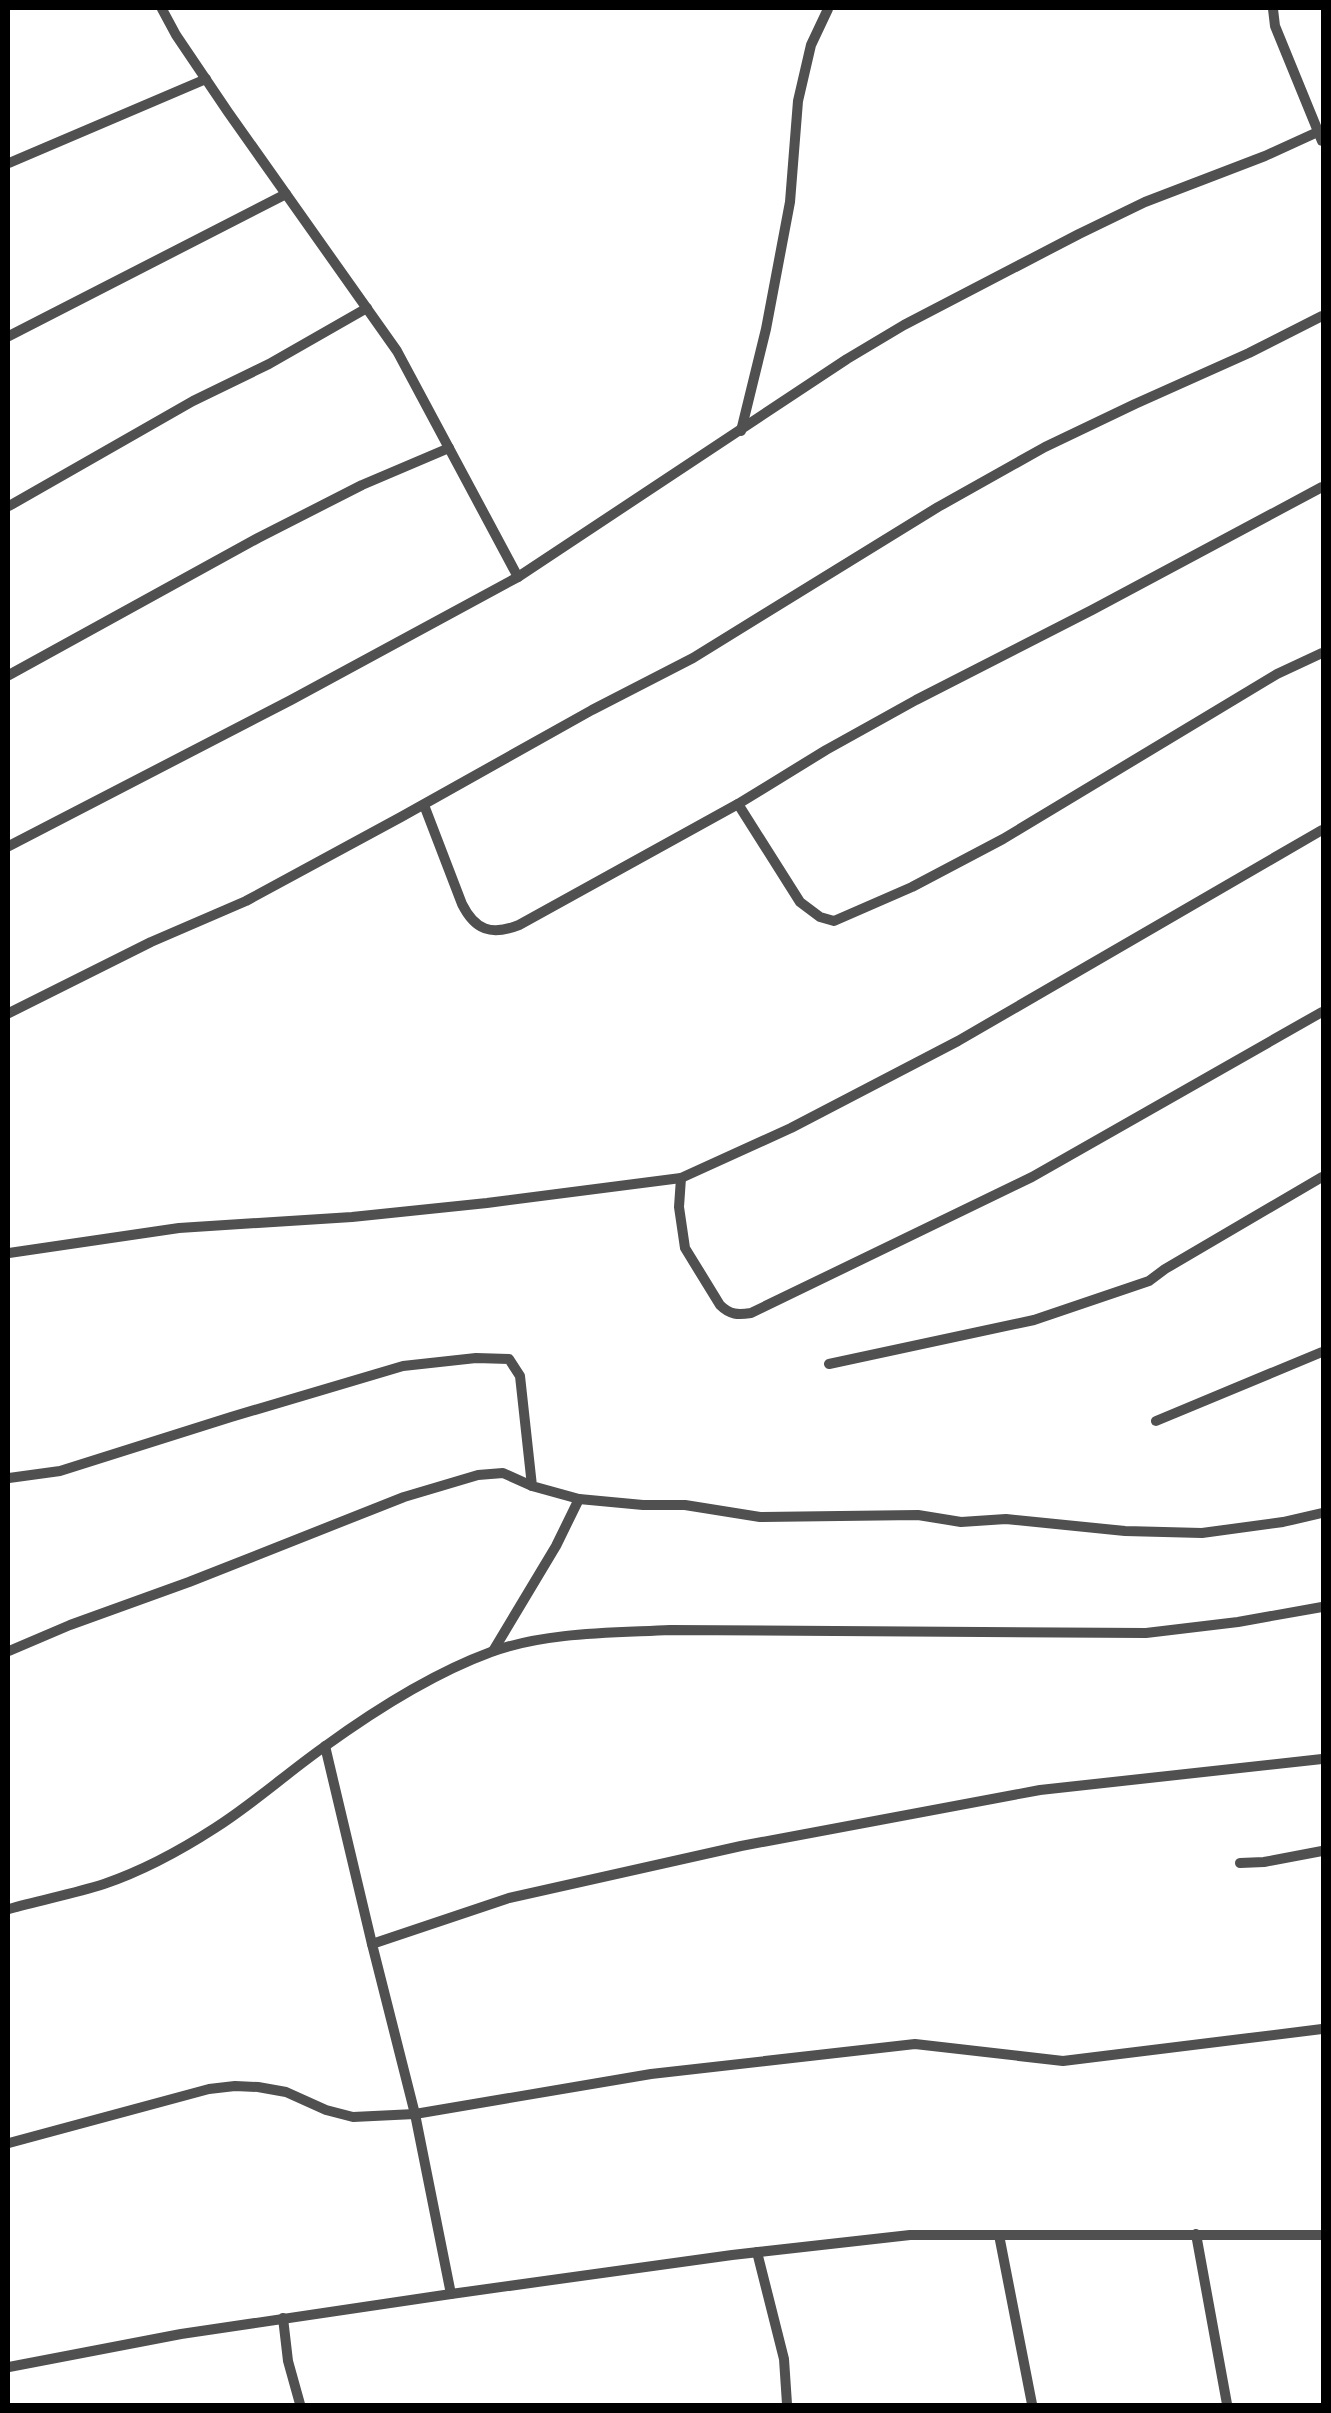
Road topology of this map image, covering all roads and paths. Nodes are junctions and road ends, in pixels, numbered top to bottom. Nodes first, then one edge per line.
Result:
1 (162, 9) edge
2 (828, 9) edge
3 (1273, 9) edge
4 (206, 79) junction
5 (1321, 134) edge
6 (9, 163) edge
7 (286, 194) junction
8 (367, 308) junction
9 (1322, 316) edge
10 (9, 336) edge
11 (741, 431) junction
12 (449, 448) junction
13 (1322, 487) edge
14 (9, 506) edge
15 (518, 577) junction
16 (1322, 653) edge
17 (9, 675) edge
18 (738, 804) junction
19 (424, 805) junction
20 (1322, 830) edge
21 (9, 846) edge
22 (1322, 1012) edge
23 (9, 1013) edge
24 (1322, 1177) edge
25 (682, 1178) junction
26 (9, 1253) edge
27 (1322, 1352) edge
28 (829, 1364) dead end
29 (1156, 1421) dead end
30 (9, 1478) edge
31 (532, 1486) junction
32 (579, 1499) junction
33 (1322, 1513) edge
34 (1322, 1607) edge
35 (9, 1651) edge
36 (493, 1651) junction
37 (325, 1746) junction
38 (1322, 1759) edge
39 (1322, 1851) edge
40 (1240, 1863) dead end
41 (9, 1909) edge
42 (372, 1944) junction
43 (1322, 2028) edge
44 (415, 2114) junction
45 (9, 2143) edge
46 (1196, 2234) junction
47 (999, 2235) junction
48 (1322, 2235) edge
49 (757, 2252) junction
50 (451, 2294) junction
51 (283, 2318) junction
52 (9, 2367) edge
53 (300, 2404) edge
54 (787, 2404) edge
55 (1032, 2404) edge
56 (1227, 2404) edge

1 - 4 street
2 - 11 street
3 - 5 street
4 - 6 street
4 - 7 street
5 - 11 street
7 - 8 street
7 - 10 street
8 - 12 street
8 - 14 street
9 - 19 street
11 - 15 street
12 - 15 street
12 - 17 street
13 - 18 street
15 - 21 street
16 - 18 street
18 - 19 street
19 - 23 street
20 - 25 street
22 - 25 street
24 - 28 street
25 - 26 street
27 - 29 street
30 - 31 street
31 - 32 street
31 - 35 street
32 - 33 street
32 - 36 street
34 - 36 street
36 - 37 street
37 - 41 street
37 - 42 street
38 - 42 street
39 - 40 street
42 - 44 street
43 - 44 street
44 - 45 street
44 - 50 street
46 - 47 street
46 - 48 street
46 - 56 street
47 - 49 street
47 - 55 street
49 - 50 street
49 - 54 street
50 - 51 street
51 - 52 street
51 - 53 street

